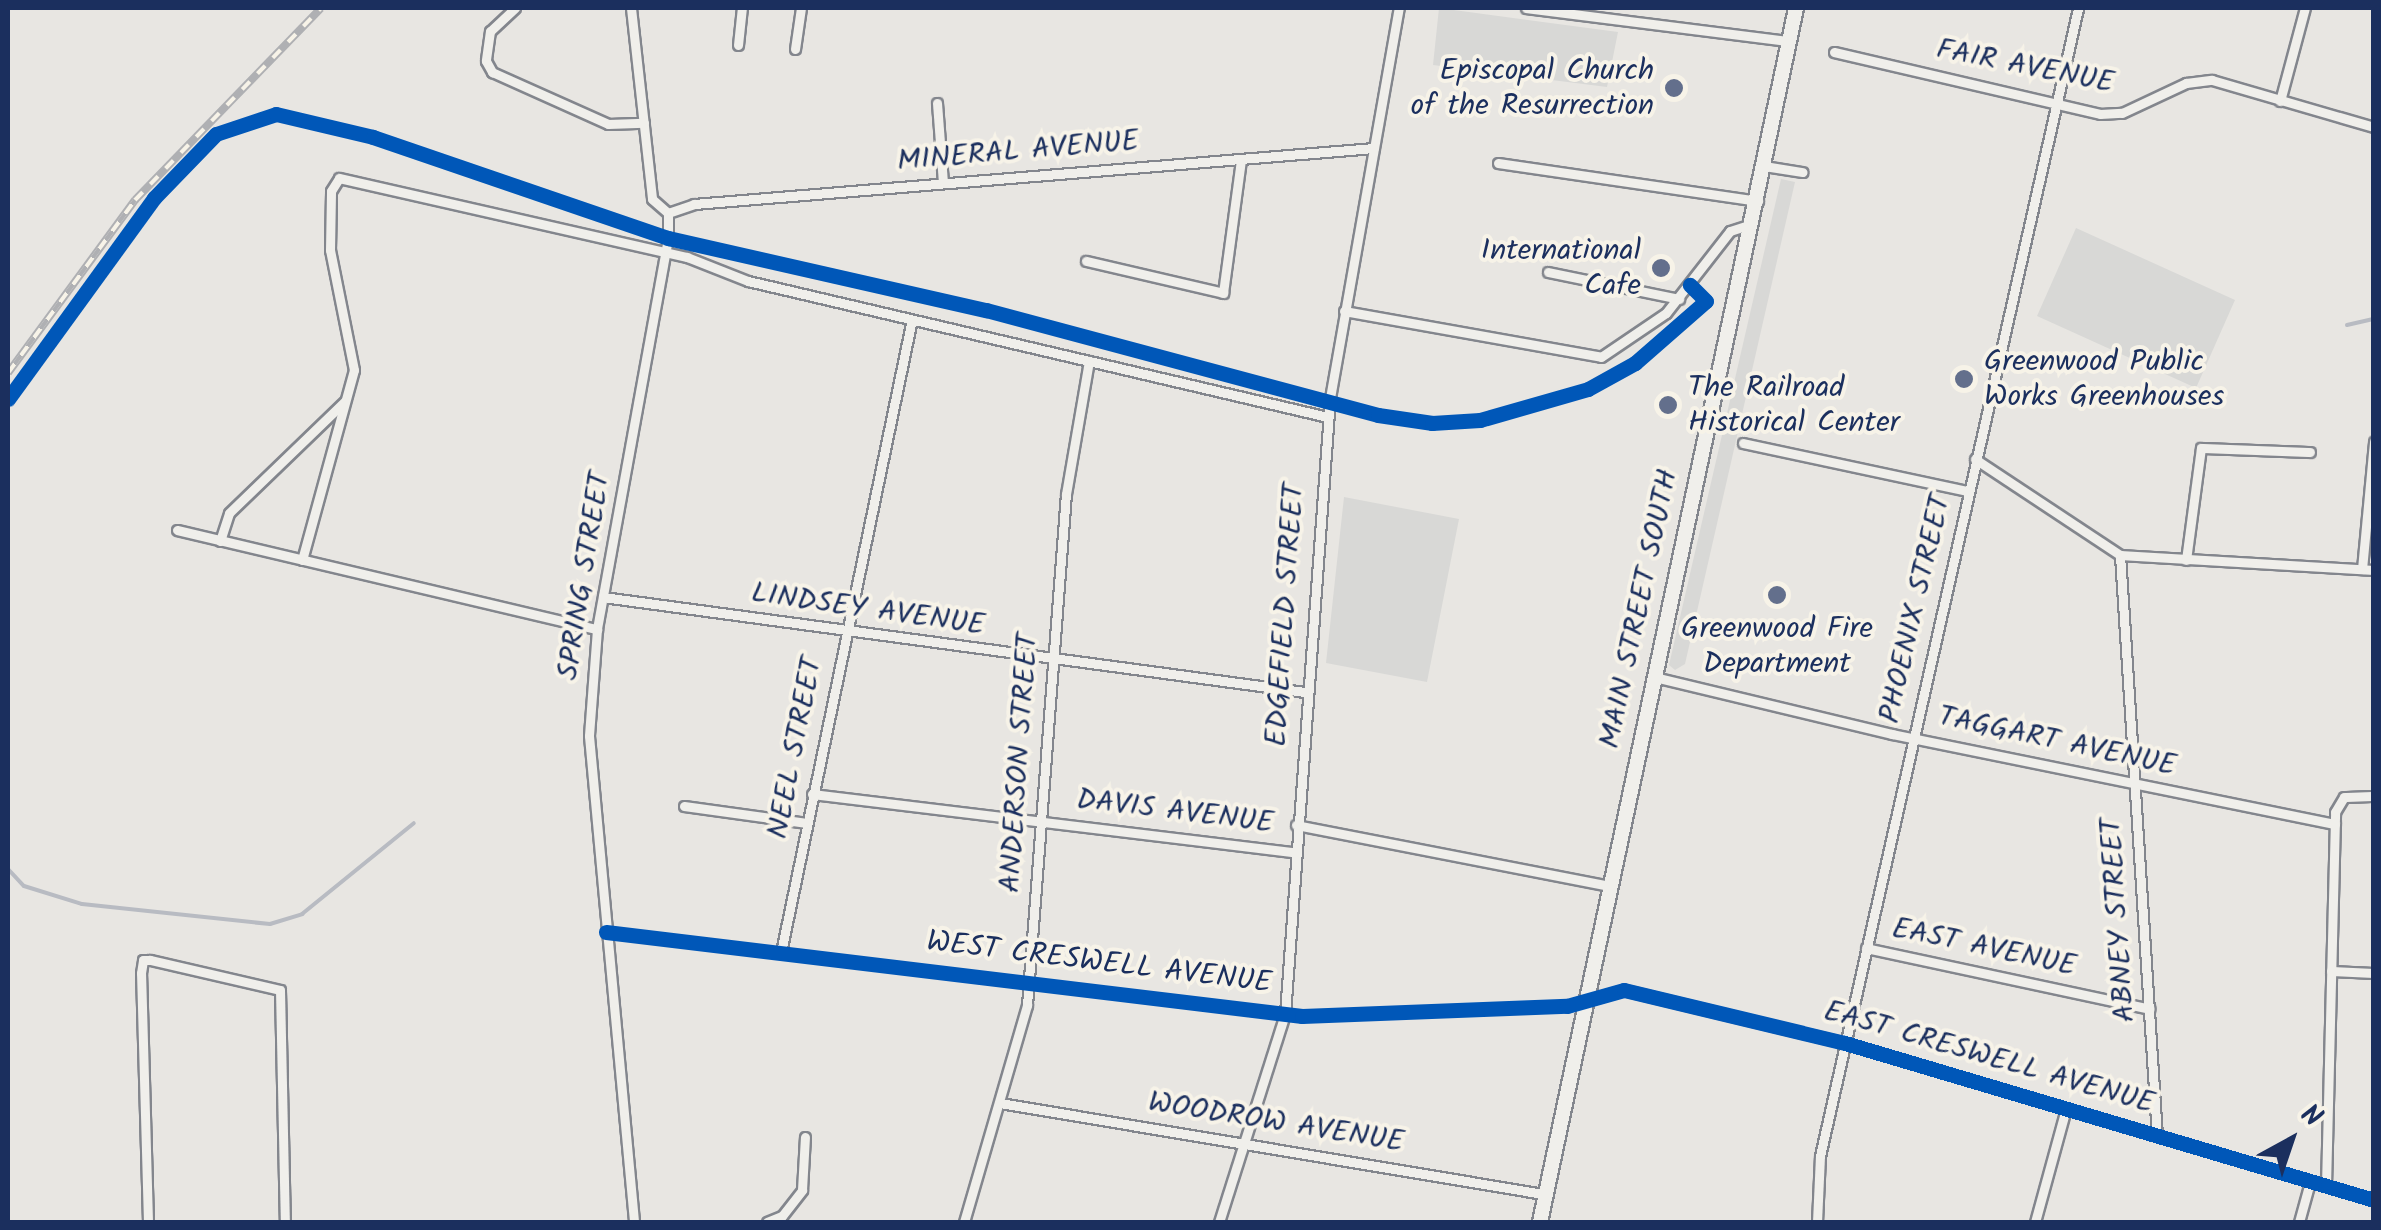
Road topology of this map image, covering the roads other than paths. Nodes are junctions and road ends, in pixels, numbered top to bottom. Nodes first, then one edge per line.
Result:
1 (514, 8) edge
2 (630, 8) edge
3 (742, 8) edge
4 (801, 8) edge
5 (1399, 8) edge
6 (1526, 8) edge
7 (1796, 8) edge
8 (2078, 8) edge
9 (2305, 8) edge
10 (1787, 42) junction
11 (738, 45) dead end
12 (795, 49) dead end
13 (1834, 52) dead end
14 (2280, 101) junction
15 (936, 103) dead end
16 (2056, 103) junction
17 (644, 124) junction
18 (2374, 127) edge
19 (1374, 148) junction
20 (1240, 159) junction
21 (1498, 163) dead end
22 (1764, 166) junction
23 (1804, 172) dead end
24 (943, 183) junction
25 (1758, 201) junction
26 (668, 212) junction
27 (1753, 223) junction
28 (667, 254) junction
29 (1086, 261) dead end
30 (1548, 272) dead end
31 (1679, 298) junction
32 (1344, 311) junction
33 (912, 319) junction
34 (1089, 361) junction
35 (346, 401) junction
36 (1328, 417) junction
37 (2374, 442) edge
38 (1743, 443) dead end
39 (2310, 452) dead end
40 (1975, 459) junction
41 (1968, 491) junction
42 (177, 530) dead end
43 (220, 541) junction
44 (2120, 555) junction
45 (302, 560) junction
46 (2186, 560) junction
47 (2362, 569) junction
48 (2374, 570) edge
49 (603, 596) junction
50 (597, 629) junction
51 (844, 634) junction
52 (1052, 660) junction
53 (1652, 676) junction
54 (1305, 692) junction
55 (1913, 737) junction
56 (2135, 784) junction
57 (812, 794) junction
58 (2374, 796) edge
59 (684, 806) dead end
60 (1040, 820) junction
61 (807, 823) junction
62 (2335, 824) junction
63 (1296, 825) junction
64 (1294, 852) junction
65 (1609, 886) junction
66 (606, 932) junction
67 (1866, 948) junction
68 (781, 952) junction
69 (2331, 971) junction
70 (2374, 973) edge
71 (1029, 982) junction
72 (1585, 996) junction
73 (2150, 1010) junction
74 (1286, 1014) junction
75 (1845, 1043) junction
76 (2156, 1102) joint
77 (1000, 1104) junction
78 (2066, 1109) junction
79 (2157, 1136) junction
80 (805, 1137) dead end
81 (1244, 1144) junction
82 (2310, 1182) junction
83 (2326, 1186) junction
84 (1543, 1194) junction
85 (2374, 1200) edge
86 (148, 1222) edge
87 (285, 1222) edge
88 (634, 1222) edge
89 (767, 1222) edge
90 (964, 1222) edge
91 (1219, 1222) edge
92 (1540, 1222) edge
93 (1817, 1222) edge
94 (2035, 1222) edge
95 (2299, 1222) edge

1 - 17 street
2 - 17 street, SPRING STREET
3 - 11 street
4 - 12 street
5 - 19 street, EDGEFIELD STREET
6 - 10 street
7 - 10 main road, MAIN STREET SOUTH
8 - 16 street, PHOENIX STREET
9 - 14 street
10 - 22 main road, MAIN STREET SOUTH
13 - 16 street, FAIR AVENUE
14 - 16 street, FAIR AVENUE
14 - 18 street, FAIR AVENUE
15 - 24 street
16 - 40 street, PHOENIX STREET
17 - 26 street, SPRING STREET
19 - 20 street, MINERAL AVENUE
19 - 32 street, EDGEFIELD STREET
20 - 24 street, MINERAL AVENUE
20 - 29 street
21 - 25 street
22 - 23 street
22 - 25 main road, MAIN STREET SOUTH
24 - 26 street, MINERAL AVENUE
25 - 27 main road, MAIN STREET SOUTH
26 - 28 street, SPRING STREET
27 - 31 street
27 - 53 main road, MAIN STREET SOUTH
28 - 33 street
28 - 35 street
28 - 49 street, SPRING STREET
30 - 31 street
31 - 32 street
32 - 36 street, EDGEFIELD STREET
33 - 34 street
33 - 51 street, NEEL STREET
34 - 36 street
34 - 52 street, ANDERSON STREET
35 - 43 street
35 - 45 street
36 - 54 street, EDGEFIELD STREET
37 - 47 street
38 - 41 street
39 - 46 street
40 - 41 street, PHOENIX STREET
40 - 44 street
41 - 55 street, PHOENIX STREET
42 - 43 street
43 - 45 street
44 - 46 street
44 - 56 street, ABNEY STREET
45 - 50 street
46 - 47 street
47 - 48 street
49 - 50 street, SPRING STREET
49 - 51 street, LINDSEY AVENUE
50 - 66 street, SPRING STREET
51 - 52 street, LINDSEY AVENUE
51 - 57 street, NEEL STREET
52 - 54 street, LINDSEY AVENUE
52 - 60 street, ANDERSON STREET
53 - 55 street, TAGGART AVENUE
53 - 65 main road, MAIN STREET SOUTH
54 - 63 street, EDGEFIELD STREET
55 - 56 street, TAGGART AVENUE
55 - 67 street, PHOENIX STREET
56 - 62 street, TAGGART AVENUE
56 - 73 street, ABNEY STREET
57 - 60 street, DAVIS AVENUE
57 - 61 street, NEEL STREET
58 - 62 street
59 - 61 street
60 - 64 street, DAVIS AVENUE
60 - 71 street, ANDERSON STREET
61 - 68 street, NEEL STREET
62 - 69 street
63 - 64 street, EDGEFIELD STREET
63 - 65 street, DAVIS AVENUE
64 - 74 street, EDGEFIELD STREET
65 - 72 main road, MAIN STREET SOUTH
66 - 68 street, WEST CRESWELL AVENUE
66 - 88 street, SPRING STREET
67 - 73 street, EAST AVENUE
67 - 75 street, PHOENIX STREET
68 - 71 street, WEST CRESWELL AVENUE
69 - 70 street
69 - 83 street
71 - 74 street, WEST CRESWELL AVENUE
71 - 77 street, ANDERSON STREET
72 - 74 street, WEST CRESWELL AVENUE
72 - 75 street, EAST CRESWELL AVENUE
72 - 84 main road, MAIN STREET SOUTH
73 - 76 street, ABNEY STREET
74 - 81 street, EDGEFIELD STREET
75 - 78 street, EAST CRESWELL AVENUE
75 - 93 street, PHOENIX STREET
76 - 79 street, EAST CRESWELL AVENUE
77 - 81 street, WOODROW AVENUE
77 - 90 street, ANDERSON STREET
78 - 79 street, EAST CRESWELL AVENUE
78 - 94 street
79 - 82 street, EAST CRESWELL AVENUE
80 - 89 street
81 - 84 street, WOODROW AVENUE
81 - 91 street, EDGEFIELD STREET
82 - 83 street, EAST CRESWELL AVENUE
82 - 95 street
83 - 85 street, EAST CRESWELL AVENUE
84 - 92 main road, MAIN STREET SOUTH
86 - 87 street

